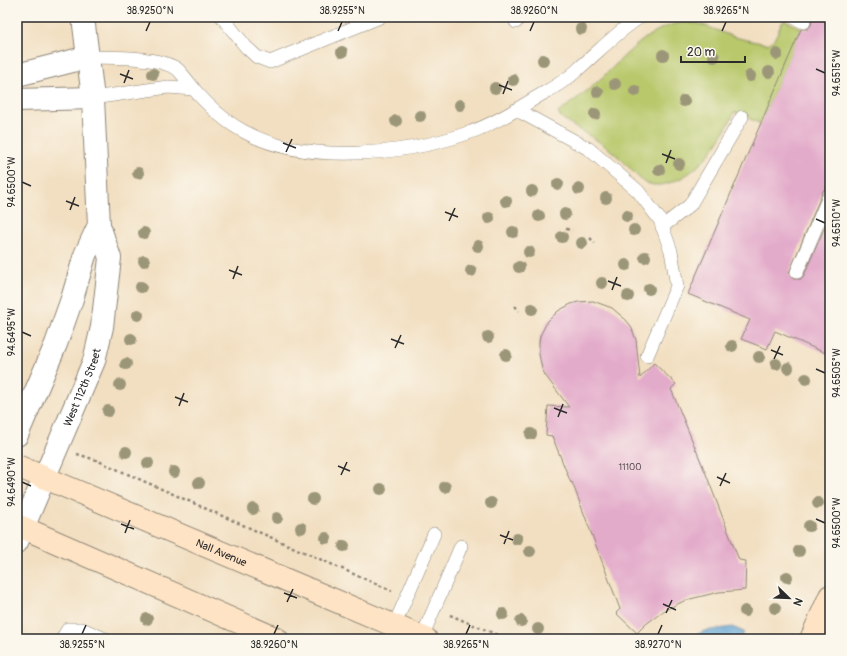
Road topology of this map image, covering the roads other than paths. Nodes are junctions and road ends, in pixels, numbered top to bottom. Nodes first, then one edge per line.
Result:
1 (83, 17) edge
2 (222, 17) edge
3 (380, 17) edge
4 (640, 17) edge
5 (88, 57) junction
6 (17, 75) edge
7 (194, 89) junction
8 (93, 98) junction
9 (17, 100) edge
10 (517, 110) junction
11 (742, 117) dead end
12 (830, 194) edge
13 (99, 225) junction
14 (662, 227) junction
15 (797, 272) dead end
16 (647, 356) dead end
17 (17, 435) edge
18 (17, 466) edge
19 (44, 478) junction
20 (19, 532) edge
21 (434, 534) dead end
22 (461, 546) dead end
23 (830, 596) edge
24 (394, 626) junction
25 (424, 638) edge
26 (62, 639) edge
27 (105, 639) edge
28 (277, 639) edge
29 (811, 639) edge

1 - 5 street, West 112th Street
2 - 3 lane
4 - 10 lane
5 - 6 street
5 - 7 lane
5 - 8 street, West 112th Street
7 - 8 lane
7 - 10 lane
8 - 9 street
8 - 13 street, West 112th Street
10 - 14 lane
11 - 14 lane
12 - 15 lane
13 - 17 street, West 112th Street
13 - 19 street, West 112th Street
14 - 16 lane
18 - 19 main road, Nall Avenue
19 - 20 street, West 112th Street
19 - 24 main road, Nall Avenue
20 - 28 main road
21 - 24 lane
22 - 25 lane
23 - 29 main road
24 - 25 main road, Nall Avenue
26 - 27 lane

